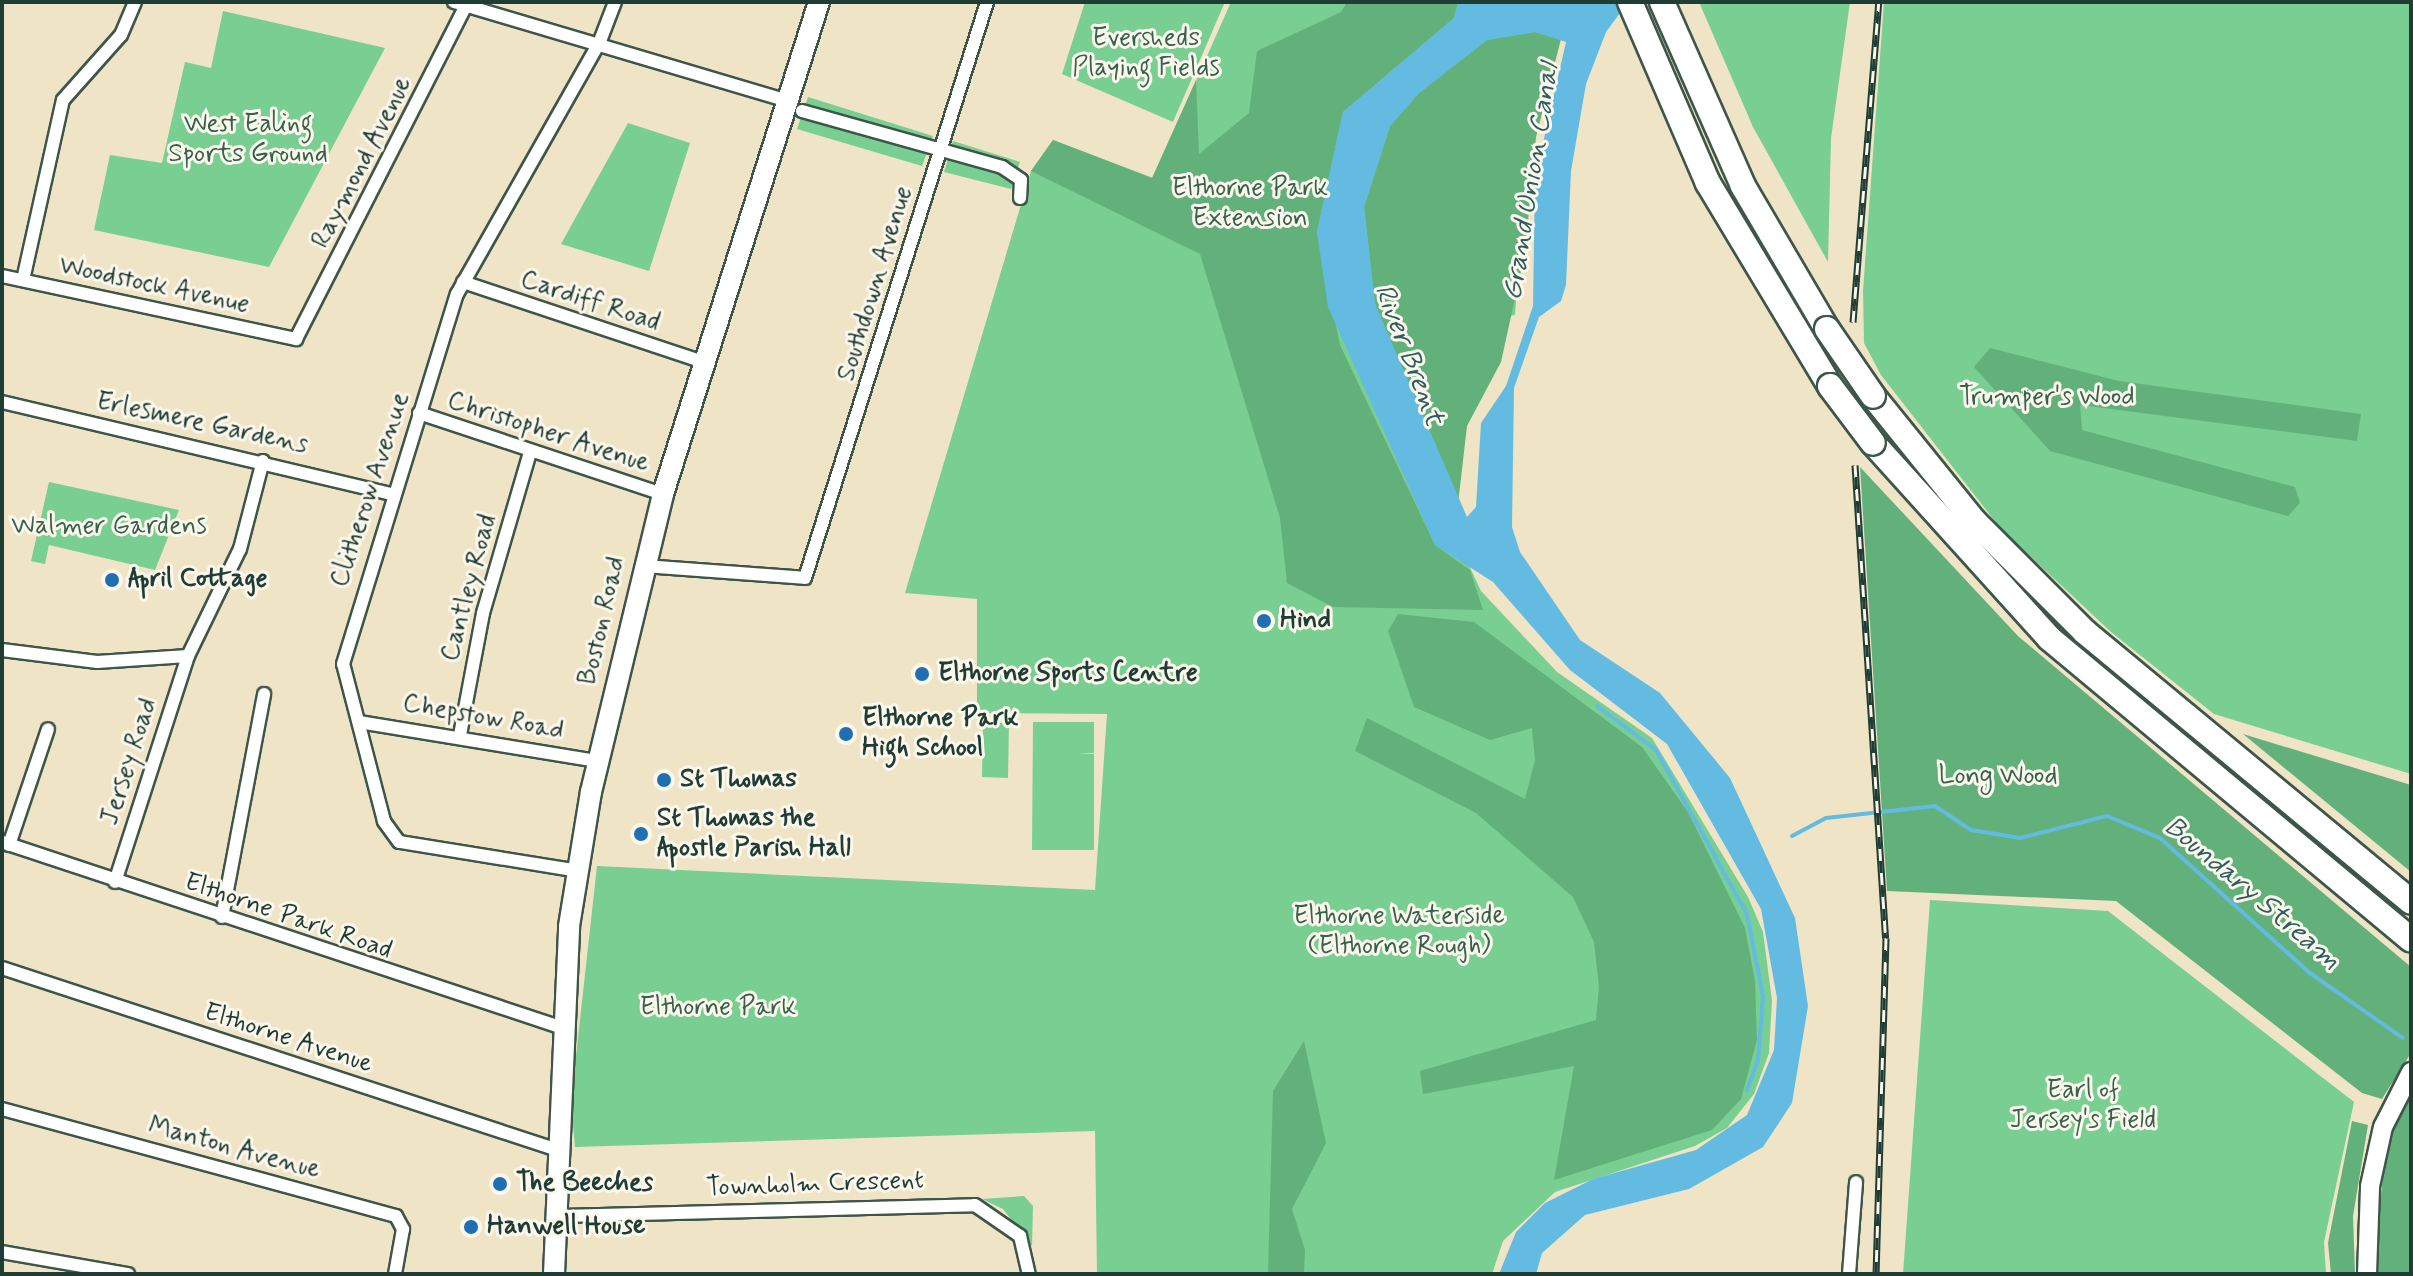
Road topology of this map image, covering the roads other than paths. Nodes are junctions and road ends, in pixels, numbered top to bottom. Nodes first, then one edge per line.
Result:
1 (135, 2) edge
2 (615, 2) edge
3 (819, 2) edge
4 (987, 2) edge
5 (1662, 2) edge
6 (460, 4) edge
7 (1632, 7) edge
8 (600, 41) junction
9 (794, 106) junction
10 (940, 155) junction
11 (1020, 198) dead end
12 (2, 276) edge
13 (23, 280) junction
14 (463, 282) junction
15 (296, 339) joint
16 (704, 362) junction
17 (2, 402) edge
18 (419, 413) junction
19 (530, 452) junction
20 (263, 461) junction
21 (392, 494) junction
22 (663, 494) junction
23 (643, 566) junction
24 (2, 650) edge
25 (188, 656) junction
26 (264, 694) dead end
27 (359, 722) junction
28 (48, 729) dead end
29 (460, 735) junction
30 (598, 761) junction
31 (6, 843) edge
32 (579, 871) junction
33 (115, 882) junction
34 (2411, 902) edge
35 (222, 917) junction
36 (2411, 940) edge
37 (2, 968) edge
38 (563, 1028) junction
39 (2411, 1072) edge
40 (2, 1109) edge
41 (561, 1151) junction
42 (1856, 1182) dead end
43 (561, 1216) junction
44 (2, 1252) edge
45 (128, 1274) edge
46 (395, 1274) edge
47 (554, 1274) edge
48 (1029, 1274) edge
49 (1849, 1274) edge
50 (2367, 1274) edge

1 - 13 street
2 - 8 street, Clitherow Avenue
3 - 9 main road, Boston Road
4 - 10 street, Southdown Avenue
5 - 34 highway, bridge
6 - 8 street
6 - 15 street, Raymond Avenue
7 - 36 highway, bridge
8 - 9 street
8 - 14 street, Clitherow Avenue
9 - 10 street
9 - 16 main road, Boston Road
10 - 11 street
10 - 23 street, Southdown Avenue
12 - 13 street, Woodstock Avenue
13 - 15 street, Woodstock Avenue
14 - 16 street, Cardiff Road
14 - 18 street, Clitherow Avenue
16 - 22 main road, Boston Road
17 - 20 street, Erlesmere Gardens
18 - 19 street, Christopher Avenue
18 - 21 street, Clitherow Avenue
19 - 22 street, Christopher Avenue
19 - 29 street, Cantley Road
20 - 21 street, Erlesmere Gardens
20 - 25 street, Jersey Road
21 - 27 street, Clitherow Avenue
22 - 23 main road, Boston Road
23 - 30 main road, Boston Road
24 - 25 street
25 - 33 street, Jersey Road
26 - 35 street
27 - 29 street, Chepstow Road
27 - 32 street, Clitherow Avenue
28 - 31 street
29 - 30 street, Chepstow Road
30 - 32 main road, Boston Road
31 - 33 street, Elthorne Park Road
32 - 38 main road, Boston Road
33 - 35 street, Elthorne Park Road
35 - 38 street, Elthorne Park Road
37 - 41 street, Elthorne Avenue
38 - 41 main road, Boston Road
39 - 50 main road
40 - 46 street, Manton Avenue
41 - 43 main road, Boston Road
42 - 49 street
43 - 47 main road, Boston Road
43 - 48 street, Townholm Crescent
44 - 45 street

